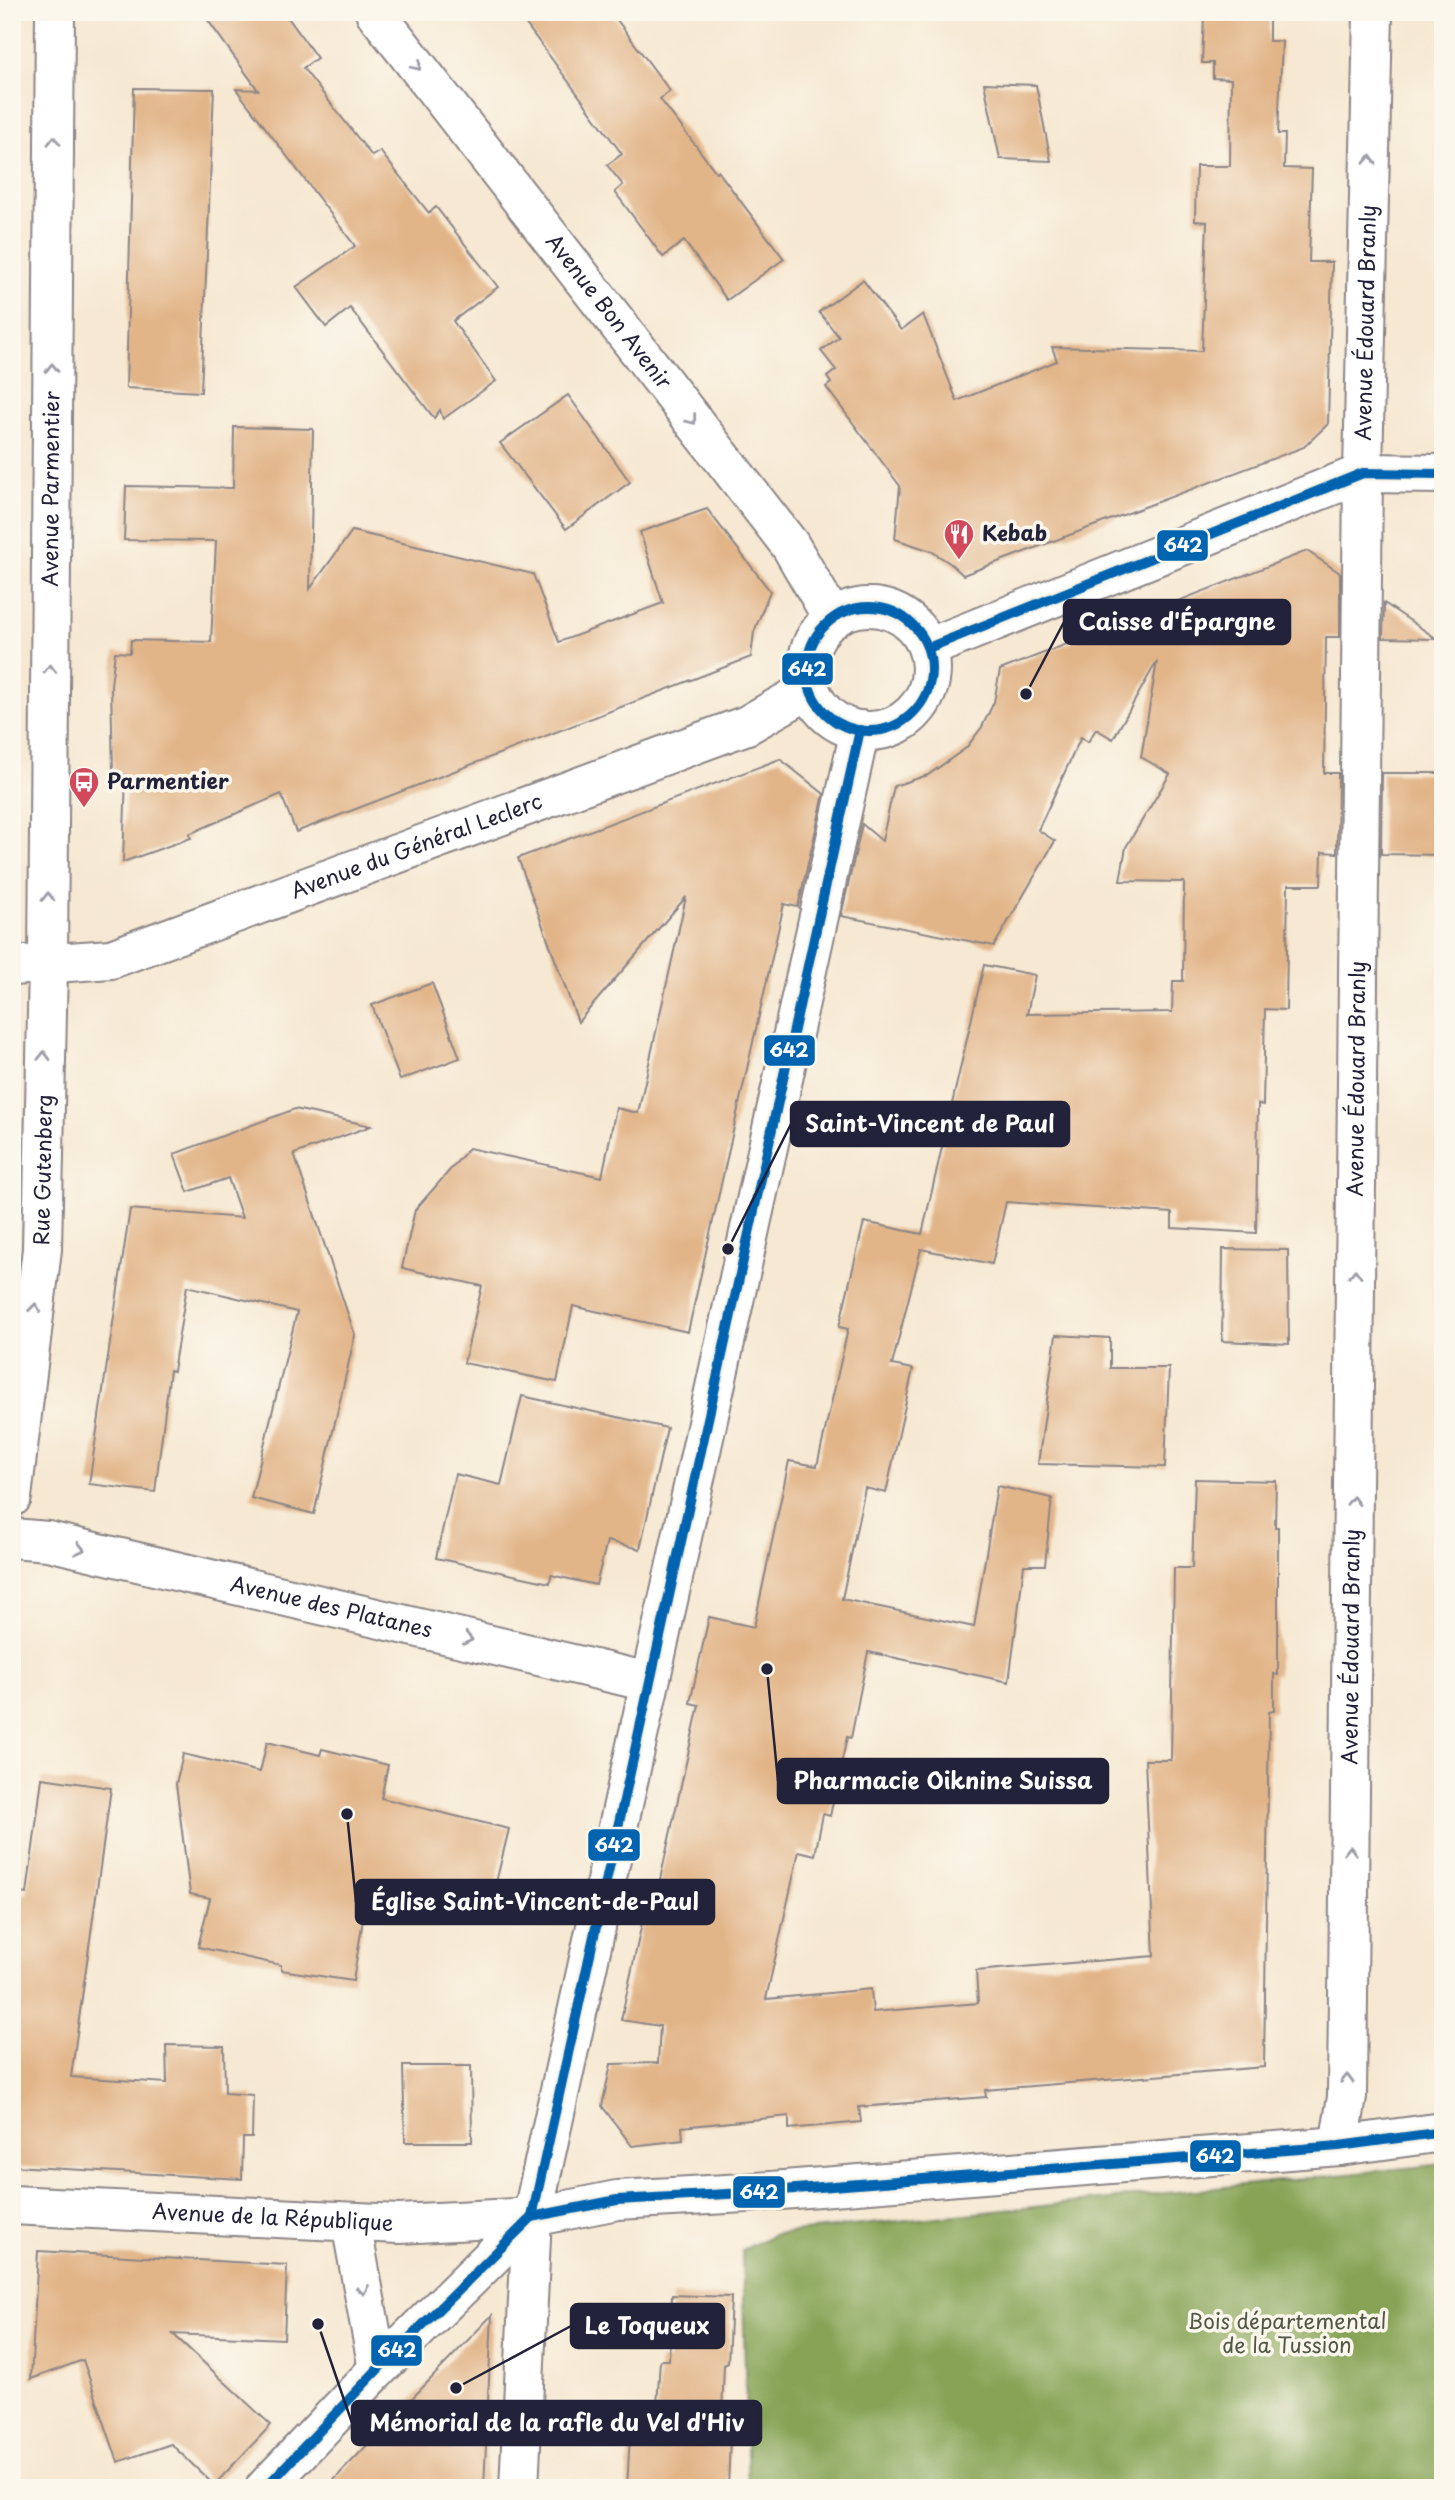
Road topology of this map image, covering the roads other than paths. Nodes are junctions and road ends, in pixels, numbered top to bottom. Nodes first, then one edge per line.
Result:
1 (55, 12) edge
2 (375, 12) edge
3 (1373, 12) edge
4 (1363, 473) junction
5 (1443, 474) edge
6 (833, 619) junction
7 (928, 648) junction
8 (810, 689) junction
9 (860, 730) junction
10 (30, 965) edge
11 (12, 1497) edge
12 (12, 1538) edge
13 (649, 1682) junction
14 (1443, 2132) edge
15 (1339, 2146) junction
16 (12, 2205) edge
17 (532, 2217) junction
18 (351, 2222) junction
19 (378, 2369) junction
20 (264, 2488) edge
21 (519, 2488) edge

10 -> 1 street, Avenue Parmentier
2 -> 6 street, Avenue Bon Avenir
4 -> 3 street, Avenue Édouard Branly
4 - 5 street
4 - 7 street
15 -> 4 street, Avenue Édouard Branly
6 - 7 street
6 - 8 street
7 - 9 street
8 - 9 street
8 - 10 street, Avenue du Général Leclerc
9 - 13 street
11 -> 10 street, Rue Gutenberg
12 -> 13 street, Avenue des Platanes
13 - 17 street
14 - 15 street, Avenue de la République
15 - 17 street, Avenue de la République
16 - 18 street, Avenue de la République
17 - 18 street, Avenue de la République
17 - 19 street
17 - 21 street
18 -> 19 street
19 - 20 street

